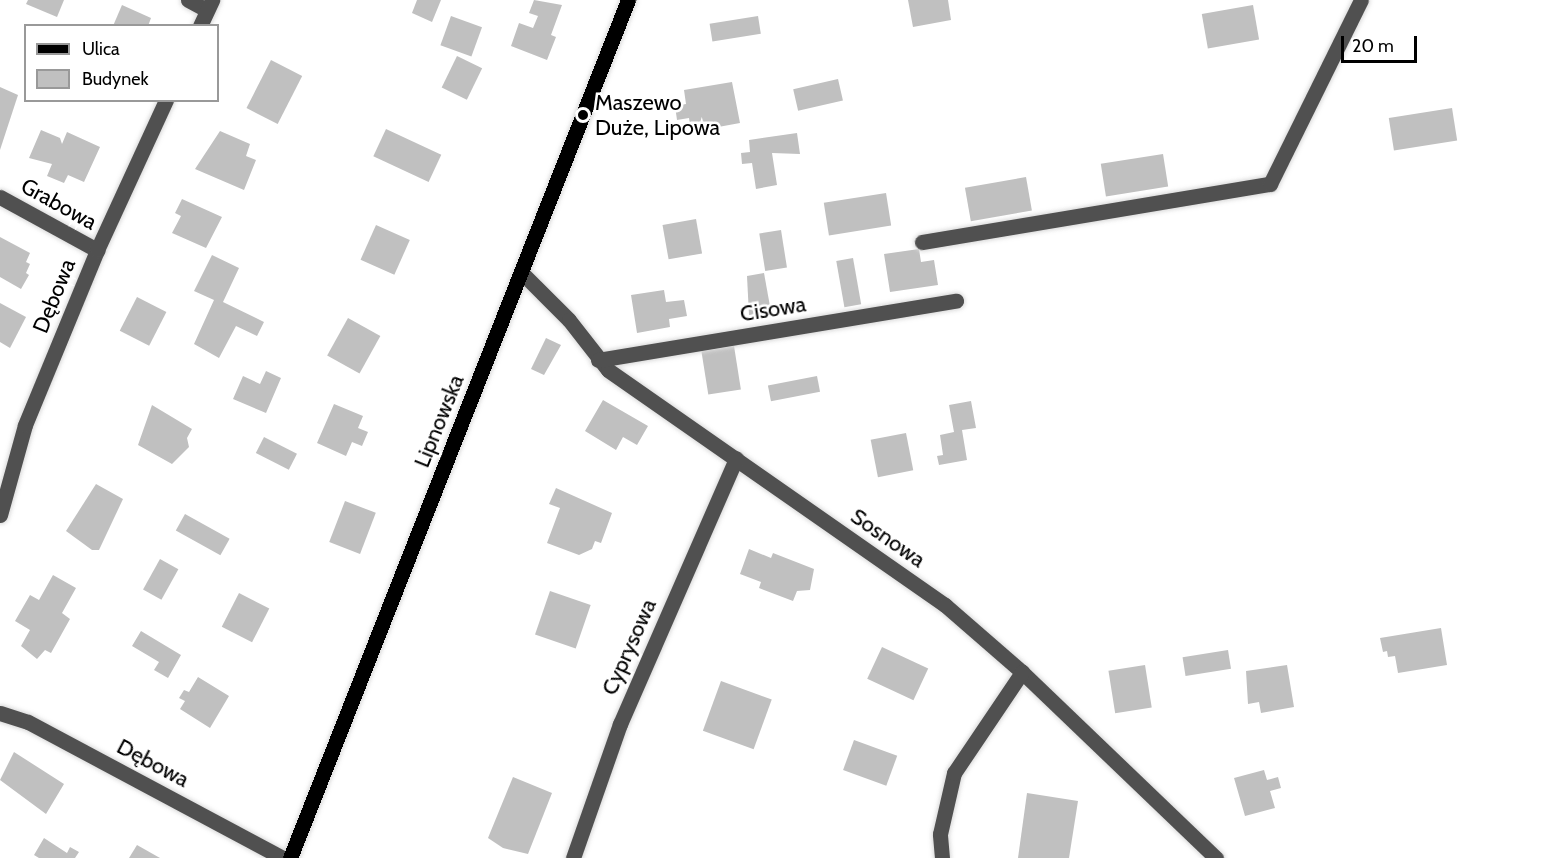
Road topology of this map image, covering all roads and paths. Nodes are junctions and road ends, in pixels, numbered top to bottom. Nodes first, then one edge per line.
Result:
1 (188, 0) edge
2 (628, 0) edge
3 (1361, 0) edge
4 (210, 5) edge
5 (201, 24) edge
6 (165, 102) edge
7 (0, 197) edge
8 (922, 242) dead end
9 (97, 250) junction
10 (522, 273) junction
11 (956, 301) dead end
12 (598, 360) junction
13 (736, 458) junction
14 (0, 515) edge
15 (1022, 672) junction
16 (0, 713) edge
17 (283, 858) edge
18 (290, 858) edge
19 (573, 858) edge
20 (942, 858) edge
21 (1216, 858) edge

1 - 4 street
2 - 10 main road, Lipnowska
3 - 8 street
4 - 5 street
6 - 9 street, Dębowa
7 - 9 street, Grabowa
9 - 14 street, Dębowa
10 - 12 street, Sosnowa
10 - 18 main road, Lipnowska
11 - 12 street, Cisowa
12 - 13 street, Sosnowa
13 - 15 street, Sosnowa
13 - 19 street, Cyprysowa
15 - 20 street
15 - 21 street, Sosnowa
16 - 17 street, Dębowa

